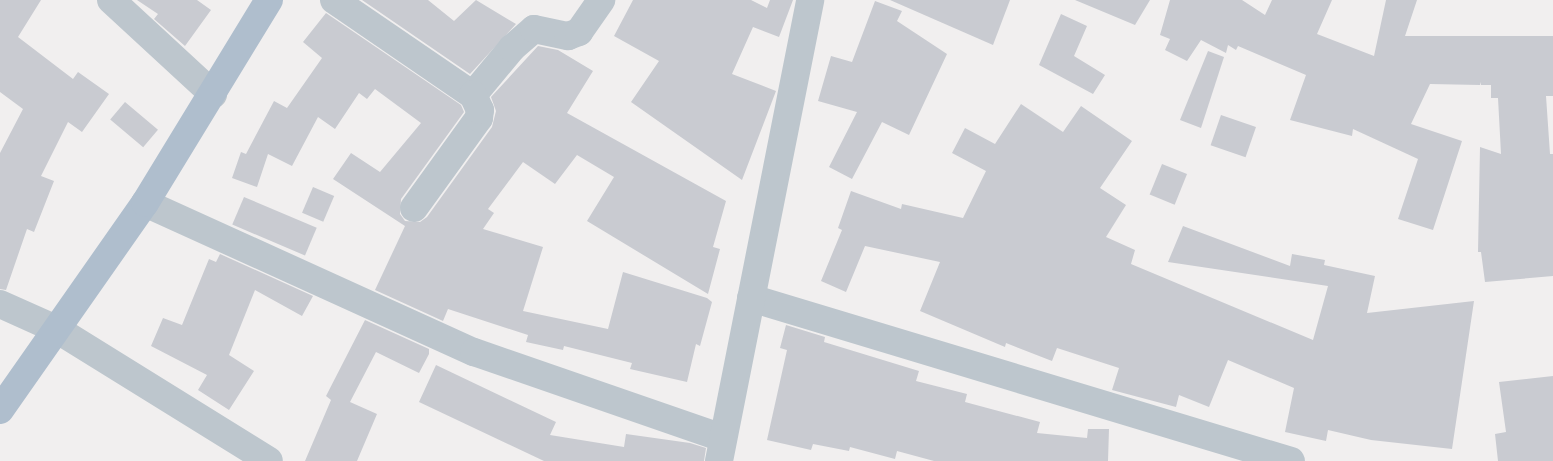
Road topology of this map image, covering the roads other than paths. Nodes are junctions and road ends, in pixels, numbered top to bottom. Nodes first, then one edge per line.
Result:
1 (111, 0) edge
2 (269, 0) edge
3 (334, 0) edge
4 (602, 0) edge
5 (810, 0) edge
6 (213, 94) junction
7 (473, 95) junction
8 (145, 203) junction
9 (414, 208) dead end
10 (751, 298) junction
11 (0, 304) edge
12 (58, 330) junction
13 (0, 410) edge
14 (721, 450) edge
15 (269, 461) edge
16 (1291, 461) edge

1 - 6 street
2 - 6 main road
3 - 7 street
4 - 7 street
5 - 10 street
6 - 8 main road
7 - 9 street
8 - 12 main road
8 - 14 street
10 - 14 street
10 - 16 street
11 - 12 street
12 - 13 main road
12 - 15 street

